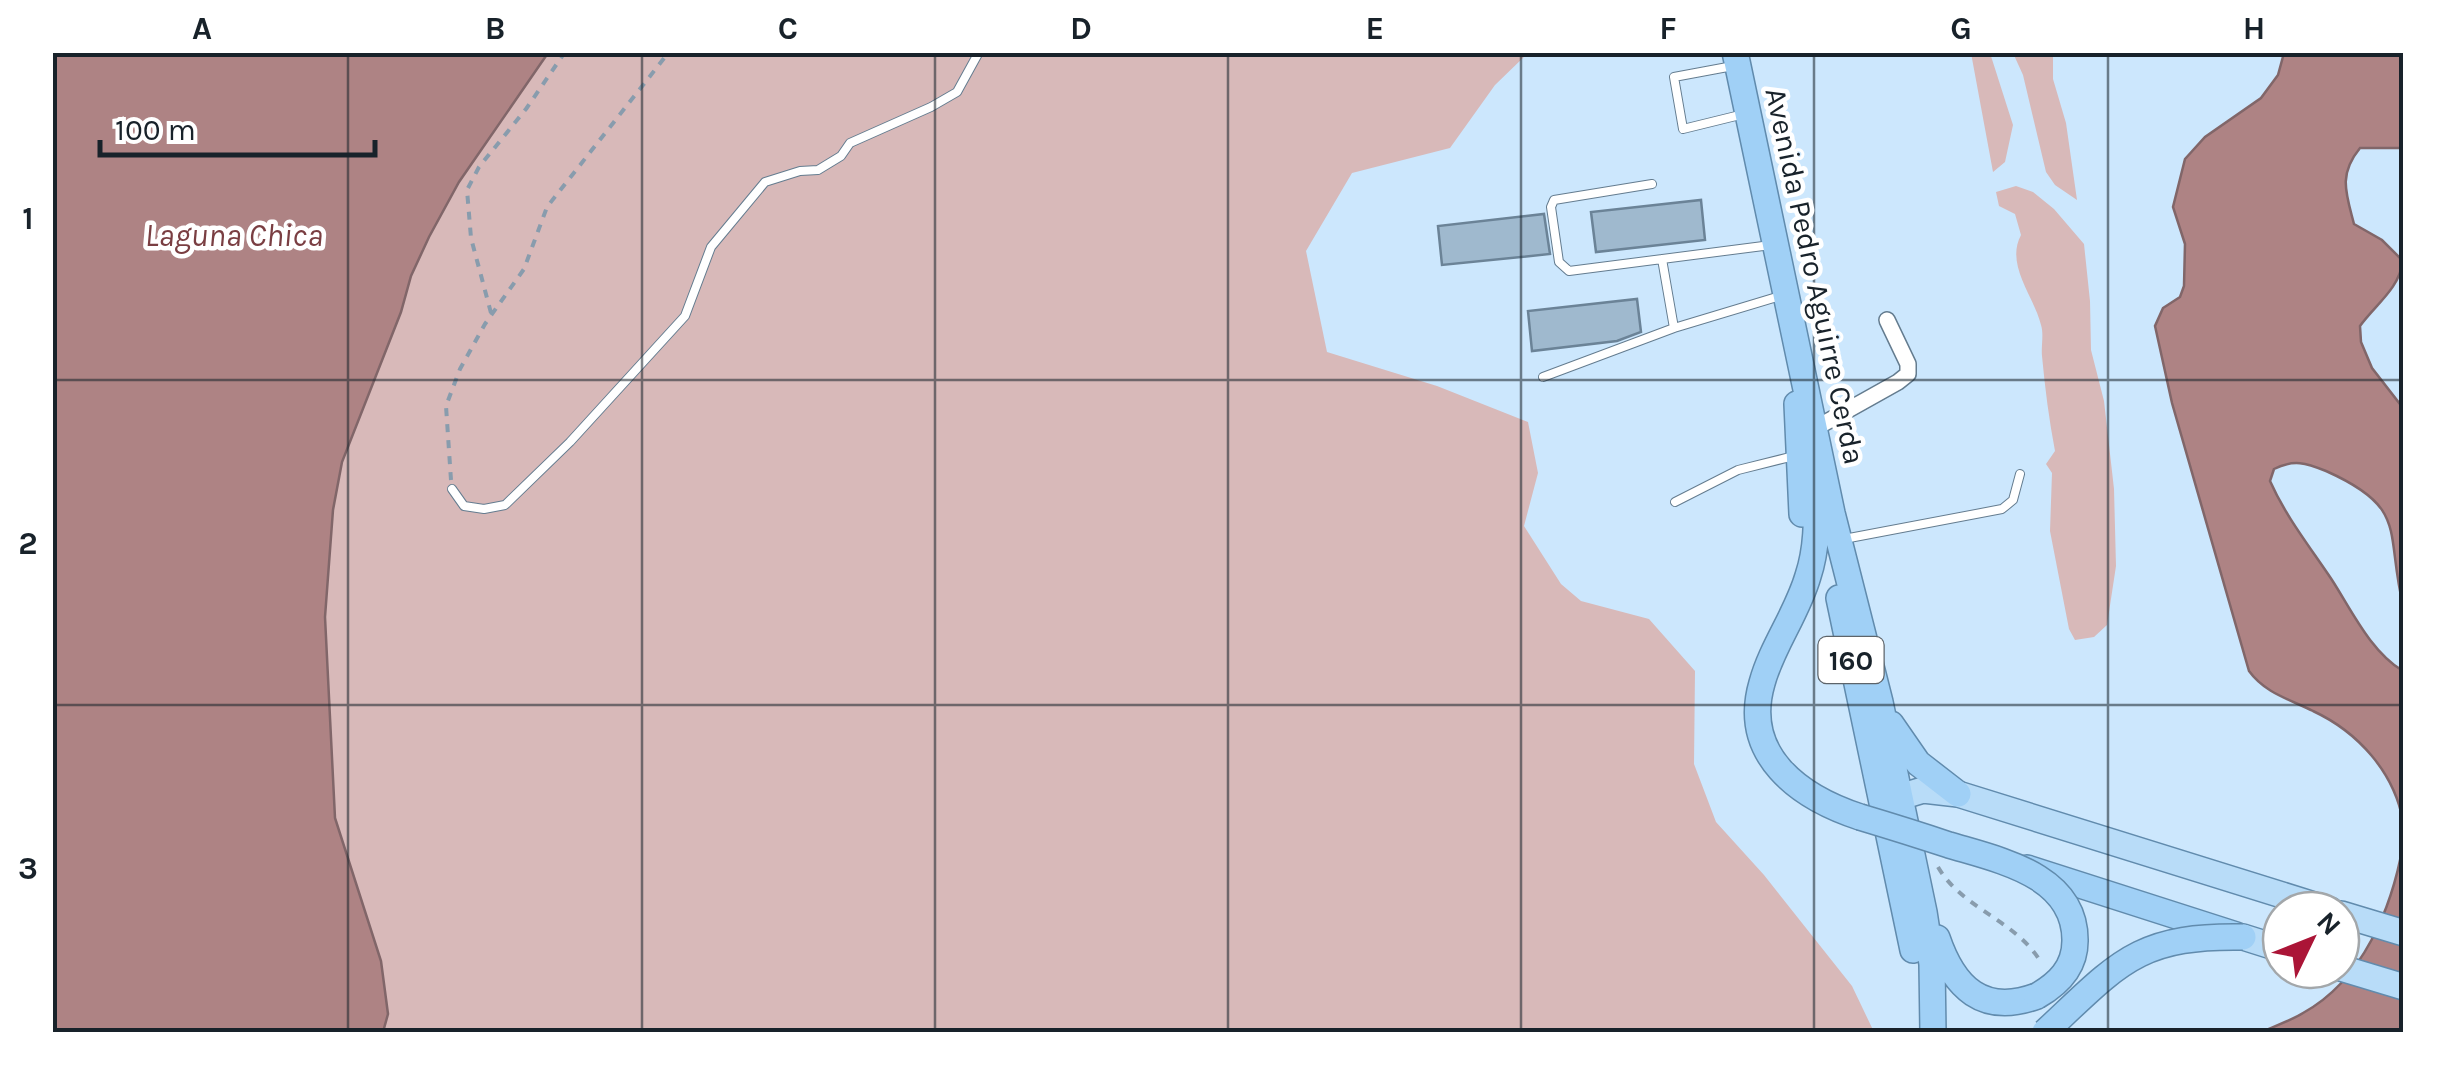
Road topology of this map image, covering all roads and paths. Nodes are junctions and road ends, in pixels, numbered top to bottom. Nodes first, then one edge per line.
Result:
1 (565, 52) edge
2 (668, 52) edge
3 (979, 52) edge
4 (1736, 59) edge
5 (1748, 113) junction
6 (1652, 184) dead end
7 (1775, 244) junction
8 (1662, 259) junction
9 (1786, 294) junction
10 (492, 316) junction
11 (1887, 320) dead end
12 (1674, 328) junction
13 (1796, 342) junction
14 (1543, 377) dead end
15 (1814, 428) junction
16 (1798, 455) junction
17 (2020, 474) dead end
18 (452, 489) joint
19 (1675, 502) dead end
20 (1832, 513) junction
21 (1840, 540) junction
22 (1774, 655) junction
23 (1880, 702) junction
24 (1958, 794) junction
25 (1881, 806) junction
26 (1935, 861) dead end
27 (2022, 867) junction
28 (2266, 890) edge
29 (1924, 912) junction
30 (2361, 920) edge
31 (2404, 933) edge
32 (2243, 937) junction
33 (2261, 943) edge
34 (2361, 974) edge
35 (2042, 987) junction
36 (2404, 988) edge
37 (1930, 1032) edge
38 (2044, 1032) edge

1 - 10 path
2 - 10 path
3 - 18 lane
4 - 5 highway, Avenida Pedro Aguirre Cerda / 160
4 - 5 lane
5 - 7 highway, Avenida Pedro Aguirre Cerda / 160
6 - 8 lane
7 - 8 lane
7 - 9 highway, Avenida Pedro Aguirre Cerda / 160
8 - 12 lane
9 - 12 lane
9 - 13 highway, Avenida Pedro Aguirre Cerda / 160
10 - 18 path
11 - 15 street
12 - 14 lane
13 - 15 highway, Avenida Pedro Aguirre Cerda / 160
13 - 16 highway
15 - 20 highway, Avenida Pedro Aguirre Cerda / 160
15 - 22 highway
16 - 19 lane
16 - 22 highway
17 - 21 lane
20 - 21 highway, Avenida Pedro Aguirre Cerda / 160
20 - 25 highway, Avenida Pedro Aguirre Cerda / 160
21 - 23 highway, Avenida Pedro Aguirre Cerda / 160
22 - 25 highway
23 - 24 highway
23 - 25 highway, Avenida Pedro Aguirre Cerda / 160
24 - 25 main road
24 - 28 main road
25 - 27 highway, bridge
25 - 29 highway, Avenida Pedro Aguirre Cerda
25 - 37 highway, Avenida Pedro Aguirre Cerda / 160
26 - 35 path
27 - 32 highway, bridge
27 - 35 highway, bridge
29 - 35 highway
29 - 37 highway, Avenida Pedro Aguirre Cerda
30 - 31 main road
32 - 33 main road
32 - 38 highway, bridge
34 - 36 main road

